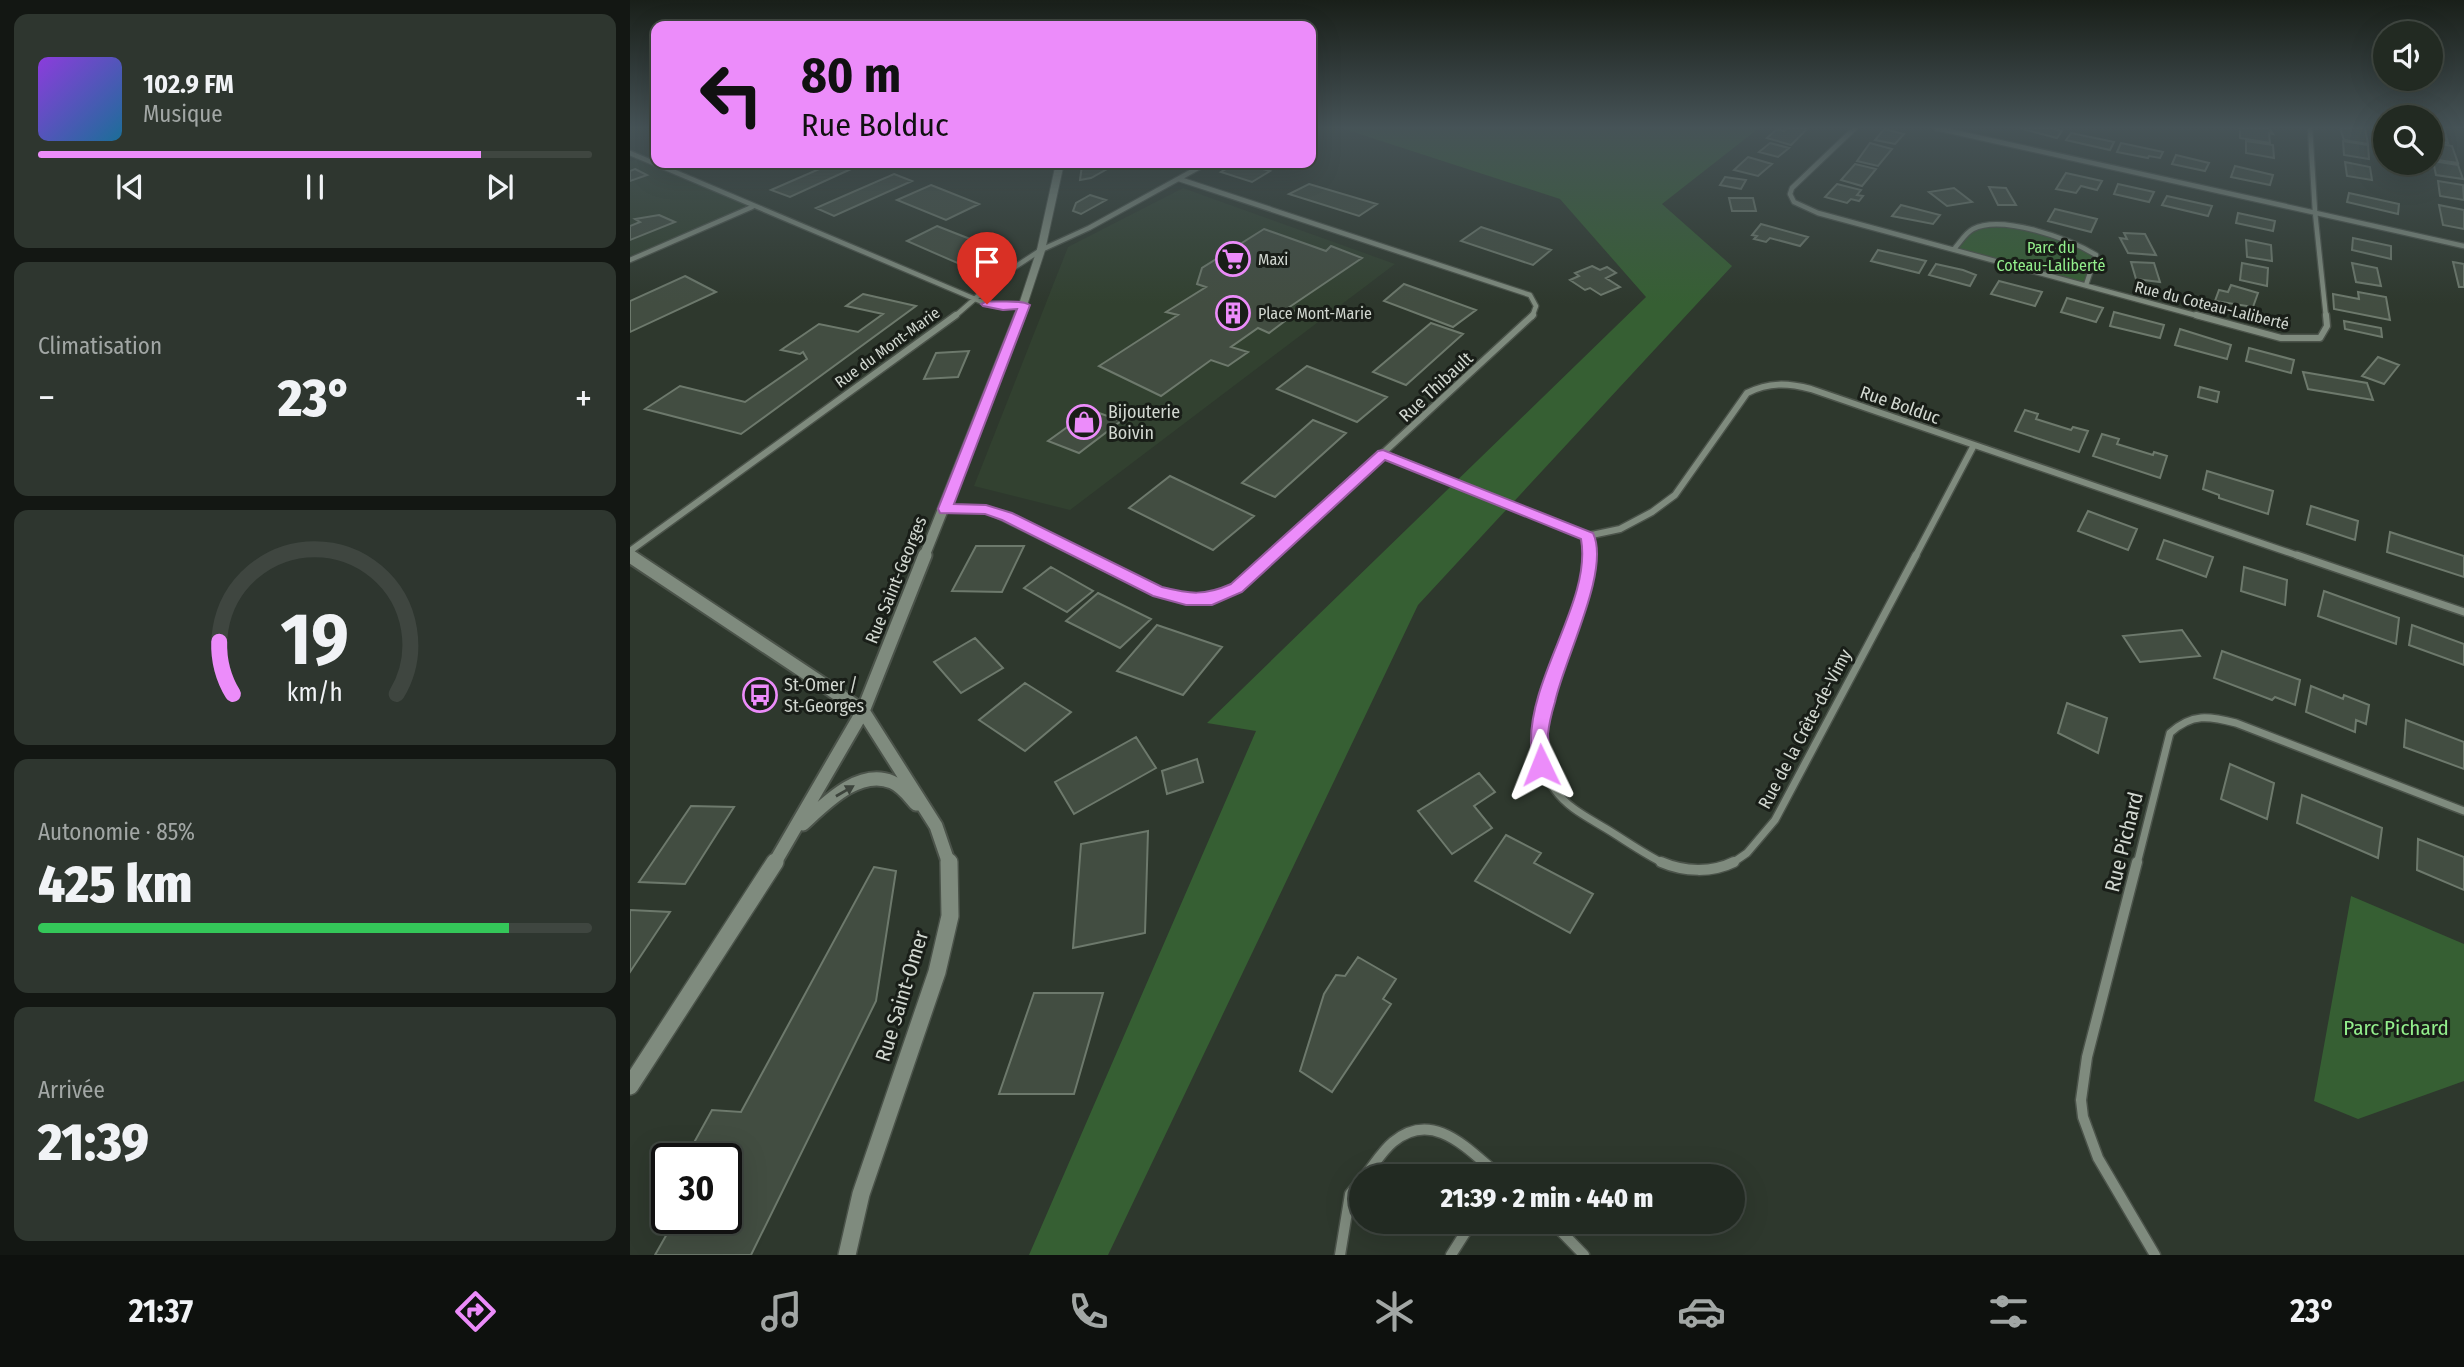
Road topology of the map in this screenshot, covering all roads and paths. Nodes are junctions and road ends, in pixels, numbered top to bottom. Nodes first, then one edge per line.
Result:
1 (706, 187) edge
2 (1055, 187) edge
3 (1166, 187) edge
4 (1203, 187) edge
5 (1794, 187) edge
6 (2200, 187) edge
7 (2313, 187) edge
8 (752, 207) junction
9 (2315, 212) junction
10 (2464, 246) edge
11 (1954, 249) junction
12 (1041, 250) junction
13 (630, 260) edge
14 (2086, 285) junction
15 (976, 298) junction
16 (1024, 305) junction
17 (1974, 445) junction
18 (1383, 454) junction
19 (945, 509) junction
20 (1587, 536) junction
21 (630, 553) edge
22 (2464, 612) edge
23 (863, 711) junction
24 (2464, 811) edge
25 (936, 826) junction
26 (793, 834) junction
27 (630, 1086) edge
28 (1375, 1164) edge
29 (1485, 1164) edge
30 (1349, 1200) edge
31 (1464, 1234) edge
32 (1564, 1234) edge
33 (847, 1255) edge
34 (1340, 1255) edge
35 (1451, 1255) edge
36 (1584, 1255) edge
37 (2155, 1255) edge

1 - 8 street
2 - 12 street, Rue Saint-Georges
3 - 12 street, Rue du Mont-Marie
4 - 18 street, Rue Thibault
5 - 11 street, Rue du Coteau-Laliberté
6 - 9 street
7 - 9 street
8 - 13 street
8 - 15 street
9 - 10 street
9 - 14 street, Rue du Coteau-Laliberté
11 - 14 street, Rue du Coteau-Laliberté
11 - 14 street
12 - 15 street, Rue du Mont-Marie
12 - 16 street, Rue Saint-Georges
15 - 16 street
15 - 21 street, Rue du Mont-Marie
16 - 19 street, Rue Saint-Georges
17 - 20 street, Rue Bolduc
17 - 20 street, Rue de la Crête-de-Vimy
17 - 22 street, Rue Bolduc
18 - 19 street, Rue Thibault
18 - 20 street
19 - 23 street, Rue Saint-Georges
21 - 23 street, Rue Saint-Omer
23 - 25 street, Rue Saint-Omer
23 - 26 street, Rue Saint-Georges
24 - 37 street, Rue Pichard
26 -> 25 street
25 - 33 street, Rue Saint-Omer
26 - 27 street, Rue Saint-Georges
28 - 29 street
30 - 34 street
31 - 35 street
32 - 36 street

